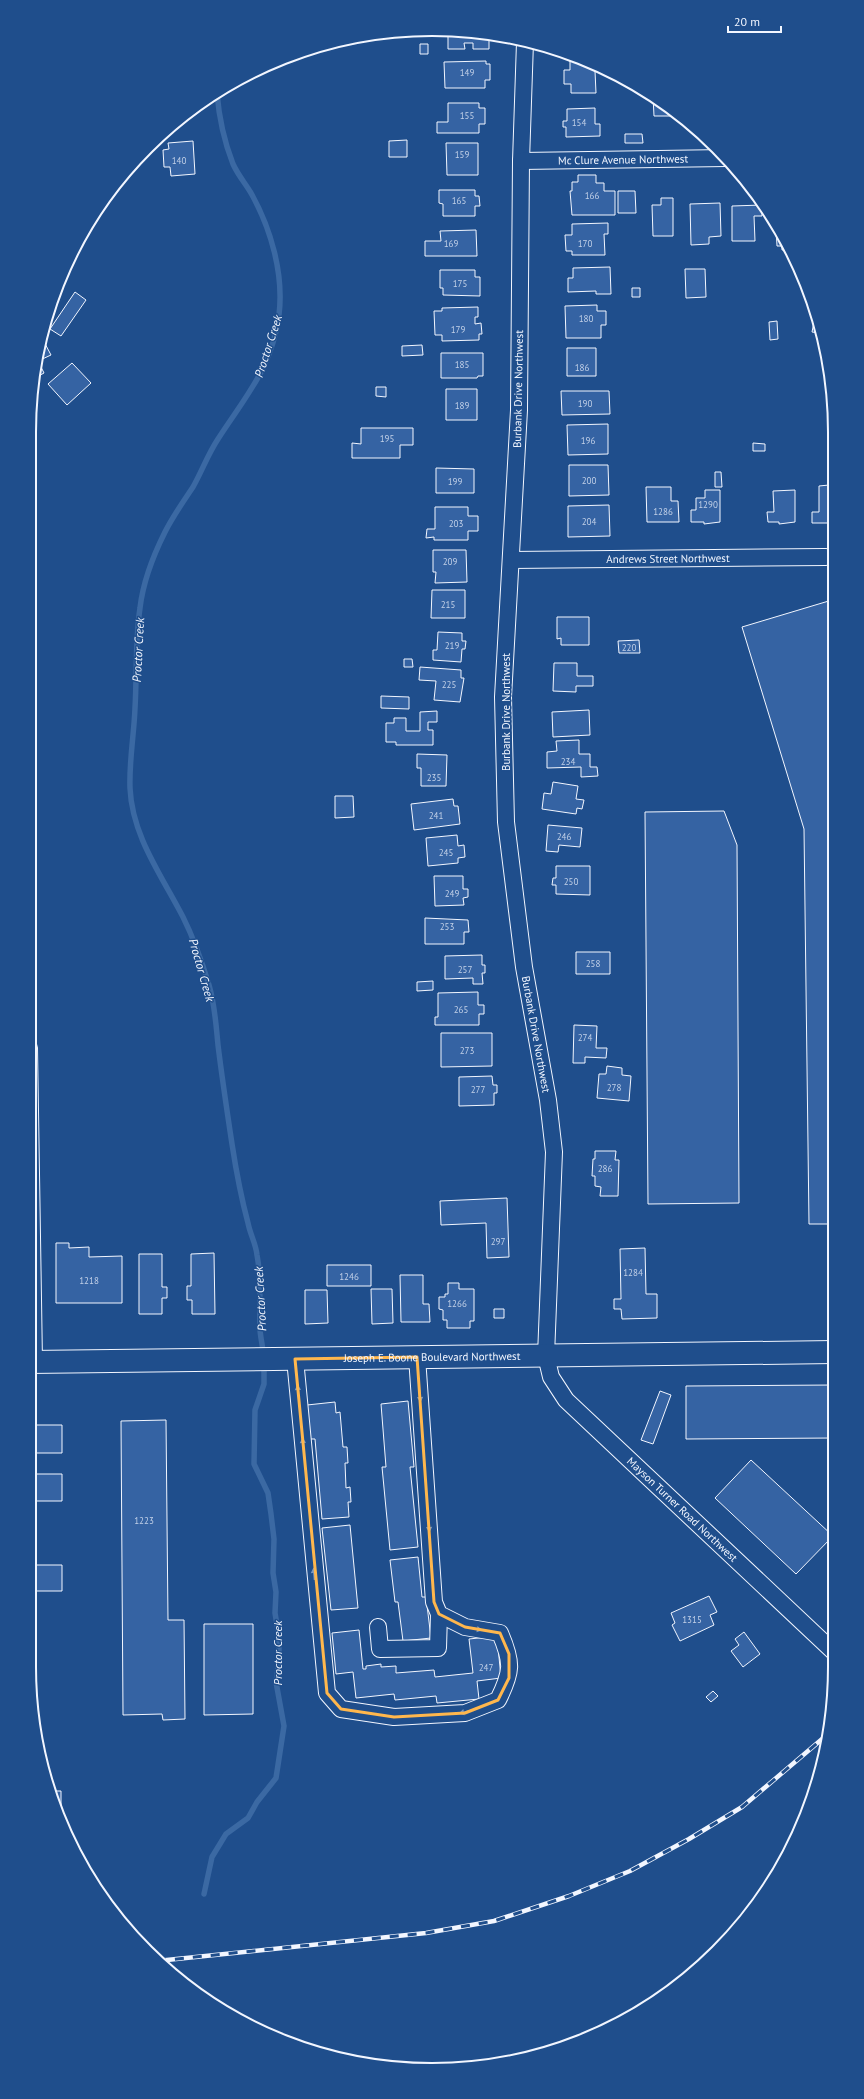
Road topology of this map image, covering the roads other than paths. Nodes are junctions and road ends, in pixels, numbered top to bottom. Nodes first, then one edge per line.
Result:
1 (525, 47) edge
2 (718, 158) edge
3 (521, 161) junction
4 (826, 557) dead end
5 (511, 560) junction
6 (828, 1352) edge
7 (546, 1356) junction
8 (417, 1357) junction
9 (287, 1359) junction
10 (36, 1362) edge
11 (439, 1614) junction
12 (378, 1627) dead end
13 (828, 1646) edge

1 - 3 street, Burbank Drive Northwest
2 - 3 street, Mc Clure Avenue Northwest
3 - 5 street, Burbank Drive Northwest
4 - 5 street, Andrews Street Northwest
5 - 7 street, Burbank Drive Northwest
6 - 7 main road, Joseph E. Boone Boulevard Northwest
7 - 8 main road, Joseph E. Boone Boulevard Northwest
7 - 13 street, Mayson Turner Road Northwest
8 - 9 main road, Joseph E. Boone Boulevard Northwest
8 -> 11 street
9 - 10 main road, Joseph E. Boone Boulevard Northwest
11 -> 9 street
11 - 12 street

